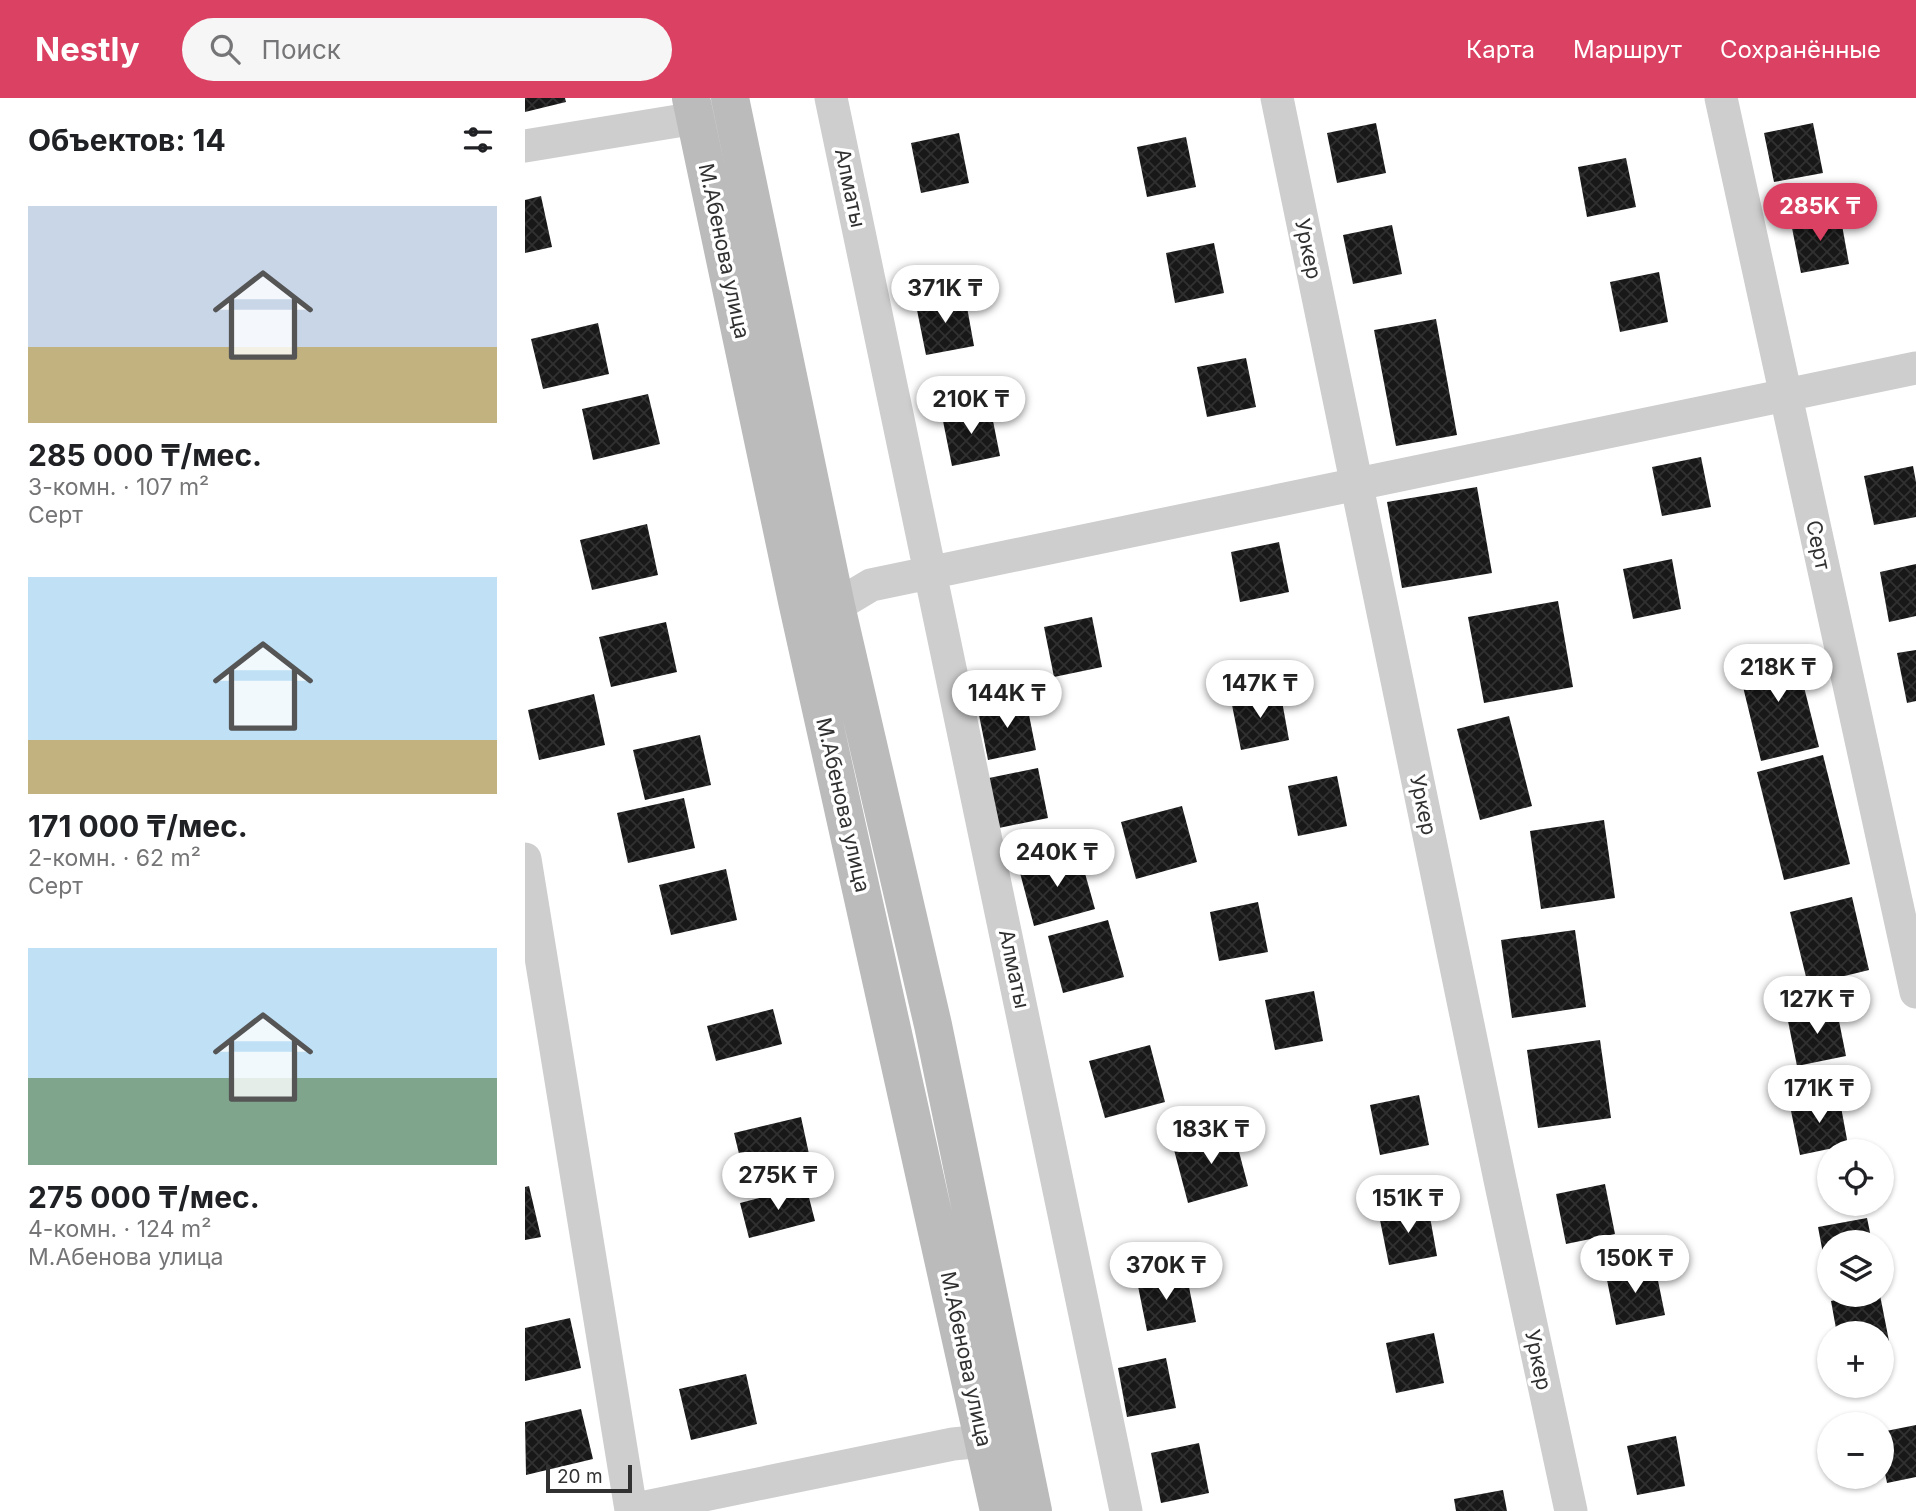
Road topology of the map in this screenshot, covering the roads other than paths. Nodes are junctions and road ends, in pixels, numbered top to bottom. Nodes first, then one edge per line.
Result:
1 (730, 98) edge
2 (831, 98) edge
3 (1277, 98) edge
4 (1721, 98) edge
5 (694, 108) edge
6 (525, 146) edge
7 (1916, 369) edge
8 (1786, 396) junction
9 (1356, 484) junction
10 (931, 573) junction
11 (836, 606) junction
12 (525, 859) edge
13 (1916, 992) edge
14 (984, 1441) junction
15 (629, 1511) edge
16 (999, 1511) edge
17 (1033, 1511) edge
18 (1126, 1511) edge
19 (1571, 1511) edge

1 - 11 main road, М.Абенова улица
2 - 10 street, Алматы
3 - 9 street, Уркер
4 - 8 street, Серт
5 - 6 street
5 - 14 main road, М.Абенова улица
7 - 8 street
8 - 9 street
8 - 13 street, Серт
9 - 10 street
9 - 19 street, Уркер
10 - 11 street
10 - 18 street, Алматы
11 - 17 main road, М.Абенова улица
12 - 15 street
14 - 15 street
14 - 16 main road, М.Абенова улица

